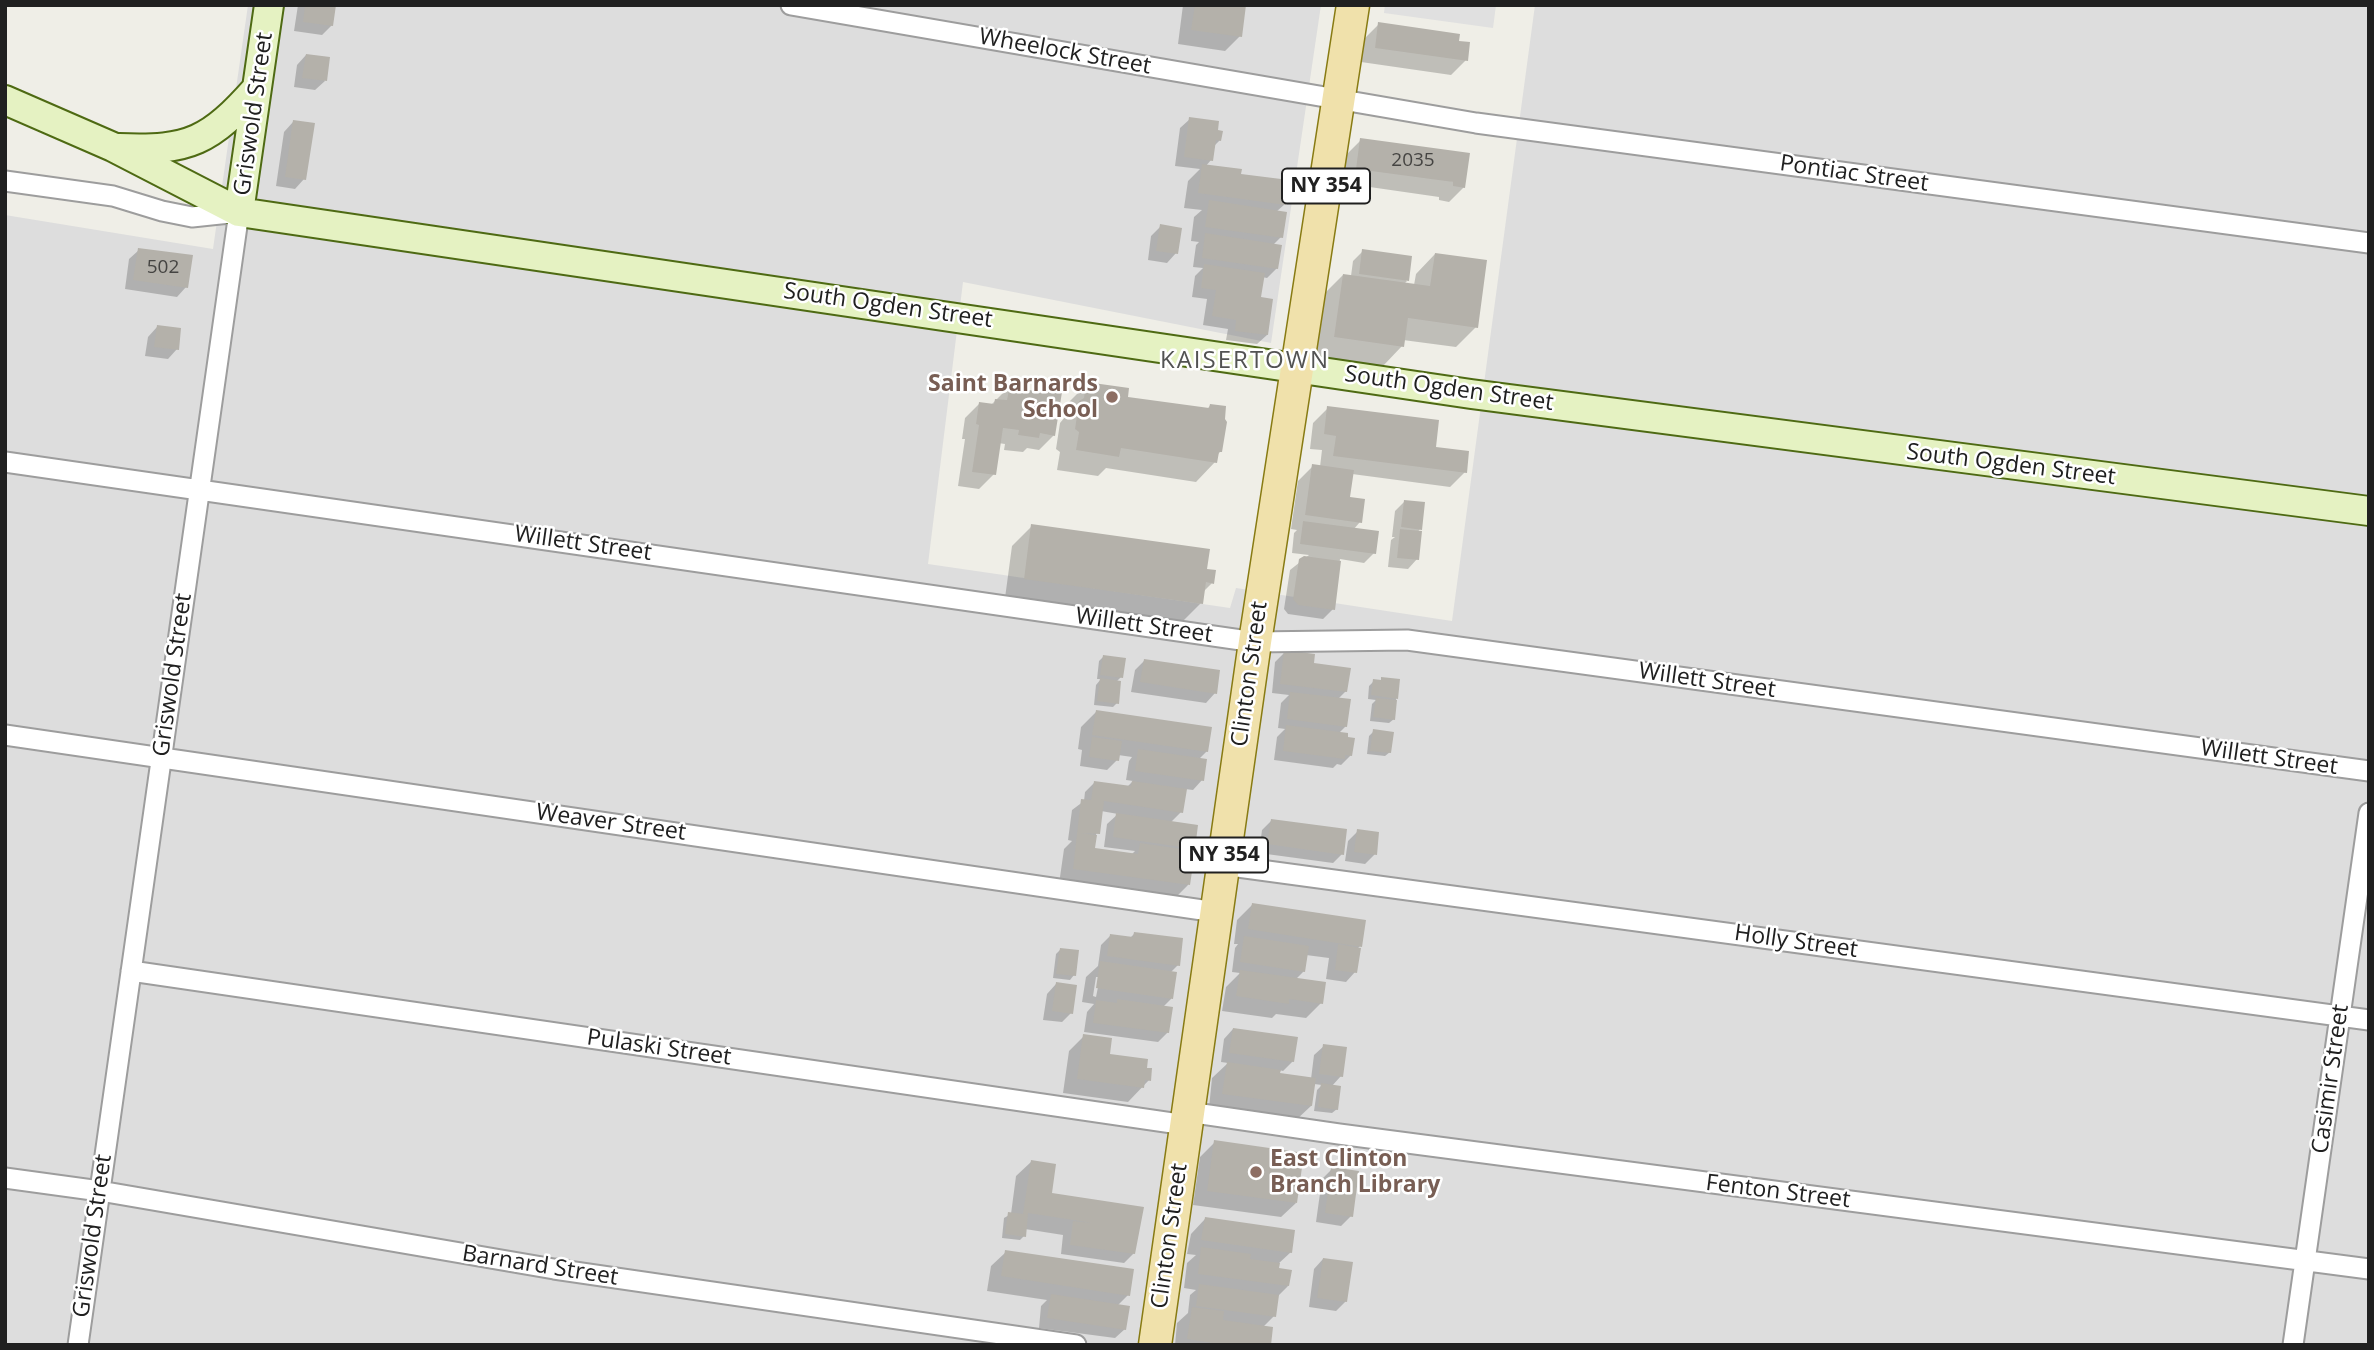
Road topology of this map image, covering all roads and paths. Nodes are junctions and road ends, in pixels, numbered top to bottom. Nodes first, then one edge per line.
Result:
1 (270, 5) edge
2 (791, 5) edge
3 (1353, 5) edge
4 (257, 88) junction
5 (1340, 98) junction
6 (5, 100) edge
7 (113, 147) junction
8 (5, 181) edge
9 (239, 212) junction
10 (2369, 243) edge
11 (1298, 367) junction
12 (5, 462) edge
13 (200, 491) junction
14 (2369, 511) edge
15 (1255, 642) junction
16 (5, 736) edge
17 (162, 757) junction
18 (2369, 771) edge
19 (2369, 813) edge
20 (1223, 865) junction
21 (1216, 912) junction
22 (131, 971) junction
23 (2340, 1016) junction
24 (2369, 1020) edge
25 (1187, 1118) junction
26 (5, 1178) edge
27 (100, 1191) junction
28 (2305, 1261) junction
29 (2369, 1269) edge
30 (78, 1345) edge
31 (1076, 1345) edge
32 (1155, 1345) edge
33 (2293, 1345) edge

1 - 4 street, Griswold Street
2 - 5 street, Wheelock Street
3 - 5 main road, Clinton Street / NY 354
4 - 7 street
4 - 9 street, Griswold Street
5 - 10 street, Pontiac Street
5 - 11 main road, Clinton Street / NY 354
6 - 7 street, South Ogden Street
7 - 9 street, South Ogden Street
8 - 9 street, South Ogden Street
9 - 11 street, South Ogden Street
9 - 13 street, Griswold Street
11 - 14 street, South Ogden Street
11 - 15 main road, Clinton Street / NY 354
12 - 13 street, Willett Street
13 - 15 street, Willett Street
13 - 17 street, Griswold Street
15 - 18 street, Willett Street
15 - 20 main road, Clinton Street / NY 354
16 - 17 street, Weaver Street
17 - 21 street, Weaver Street
17 - 22 street, Griswold Street
19 - 23 street, Casimir Street
20 - 21 main road, Clinton Street / NY 354
20 - 23 street, Holly Street
21 - 25 main road, Clinton Street / NY 354
22 - 25 street, Pulaski Street
22 - 27 street, Griswold Street
23 - 24 street, Holly Street
23 - 28 street, Casimir Street
25 - 28 street, Fenton Street
25 - 32 main road, Clinton Street / NY 354
26 - 27 street, Barnard Street
27 - 30 street, Griswold Street
27 - 31 street, Barnard Street
28 - 29 street, Fenton Street
28 - 33 street, Casimir Street

